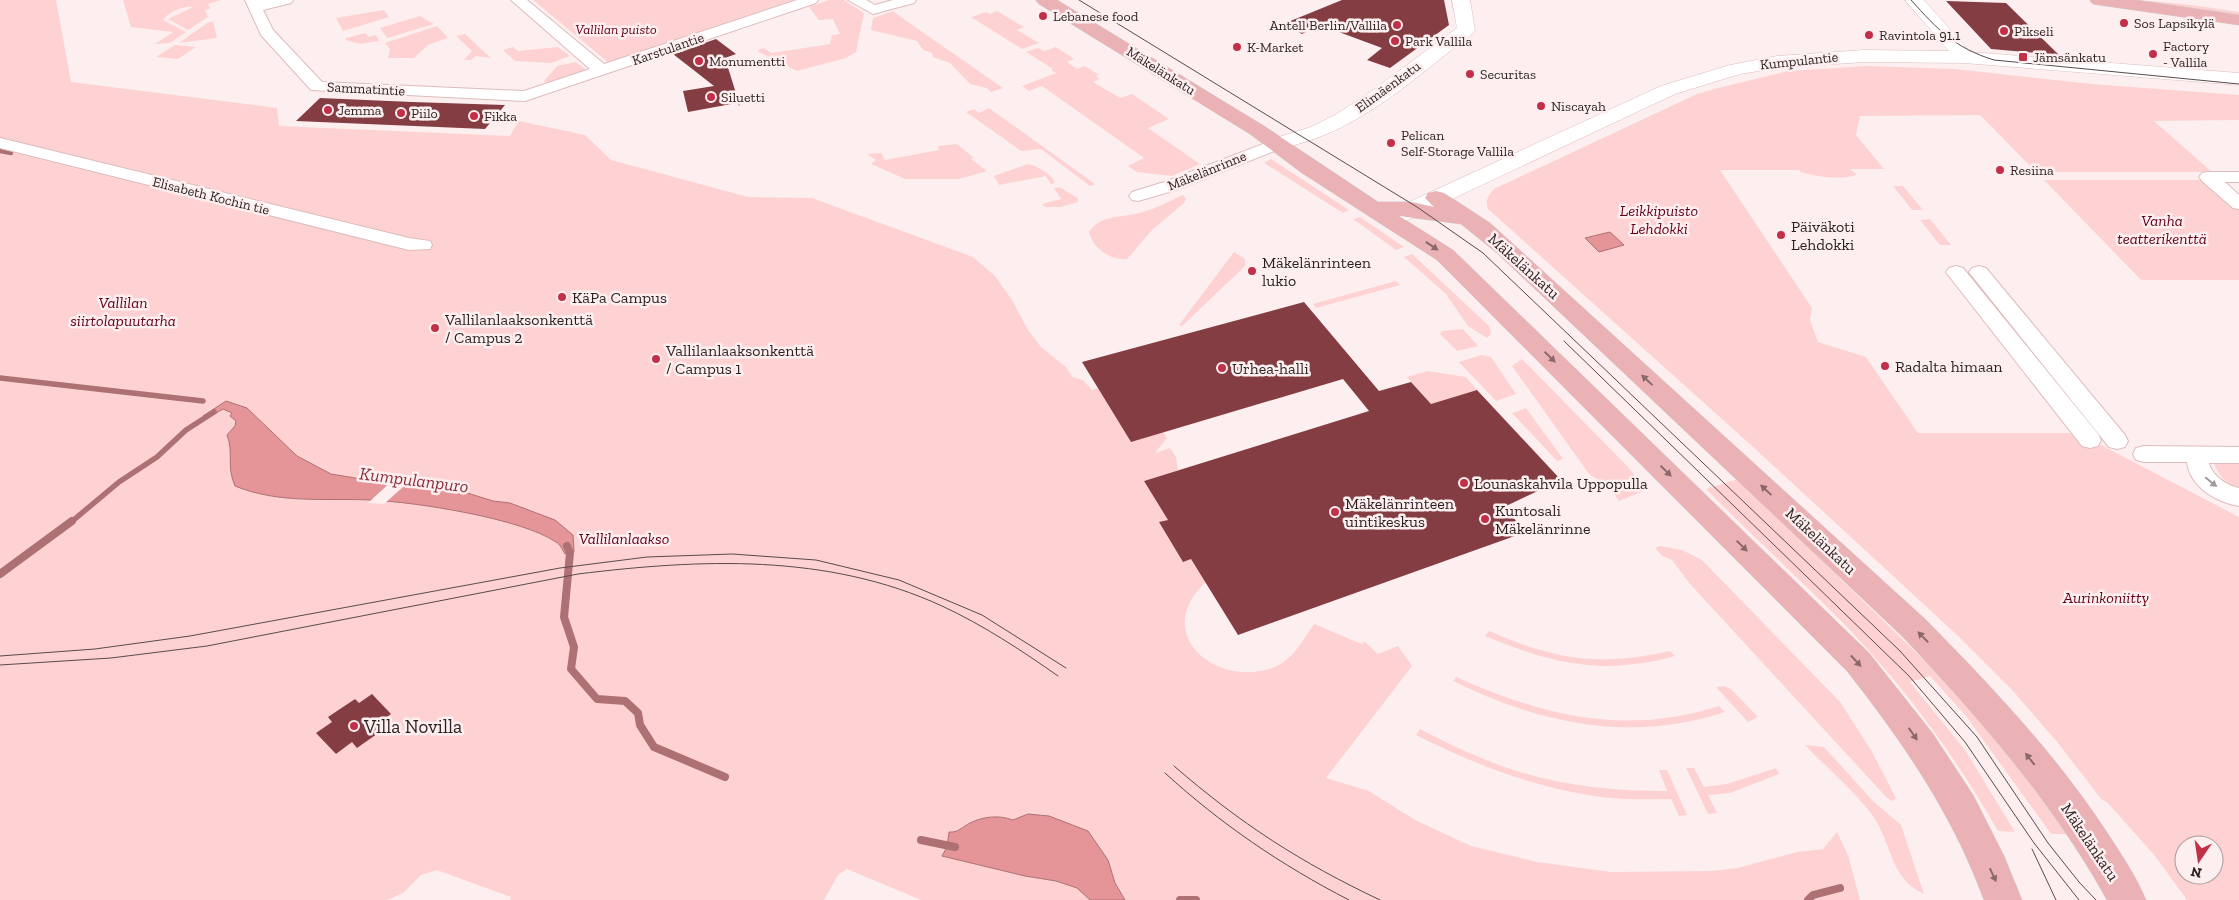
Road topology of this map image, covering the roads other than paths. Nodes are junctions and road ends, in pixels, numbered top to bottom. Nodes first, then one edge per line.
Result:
1 (286, 0) edge
2 (518, 0) edge
3 (811, 0) edge
4 (855, 0) edge
5 (909, 0) edge
6 (1045, 0) edge
7 (1461, 0) edge
8 (1914, 0) edge
9 (2099, 0) edge
10 (2173, 0) edge
11 (254, 3) edge
12 (2239, 9) edge
13 (2239, 20) edge
14 (1964, 57) junction
15 (602, 71) junction
16 (2230, 79) edge
17 (2239, 84) edge
18 (525, 96) joint
19 (0, 143) edge
20 (1276, 144) junction
21 (2223, 177) edge
22 (2239, 191) edge
23 (1138, 196) dead end
24 (2239, 204) edge
25 (1403, 209) junction
26 (422, 245) dead end
27 (1988, 287) dead end
28 (2020, 347) junction
29 (2045, 384) junction
30 (2070, 384) junction
31 (2090, 440) dead end
32 (2117, 441) dead end
33 (2144, 454) dead end
34 (2197, 455) junction
35 (2239, 455) edge
36 (2238, 499) edge
37 (2004, 900) edge
38 (2127, 900) edge

1 - 11 street
2 - 15 street
3 - 15 street, Karstulantie
4 - 5 street
6 - 20 main road, Mäkelänkatu
7 - 20 main road, Elimäenkatu
8 - 14 main road
9 - 13 main road
10 - 12 main road
11 - 18 street, Sammatintie
14 - 16 main road, Kumpulantie
14 - 25 main road, Kumpulantie
15 - 18 street, Karstulantie
16 - 17 main road, Kumpulantie
19 - 26 street, Elisabeth Kochin tie
20 - 23 street, Mäkelänrinne
20 - 25 main road, Mäkelänkatu
21 - 22 street
21 - 24 street
25 -> 37 main road, Mäkelänkatu
38 -> 25 main road, Mäkelänkatu
27 - 28 street
28 - 29 street
28 - 30 street
29 - 30 street
29 - 31 street
30 - 32 street
33 - 34 street
34 - 35 street
34 -> 36 street

